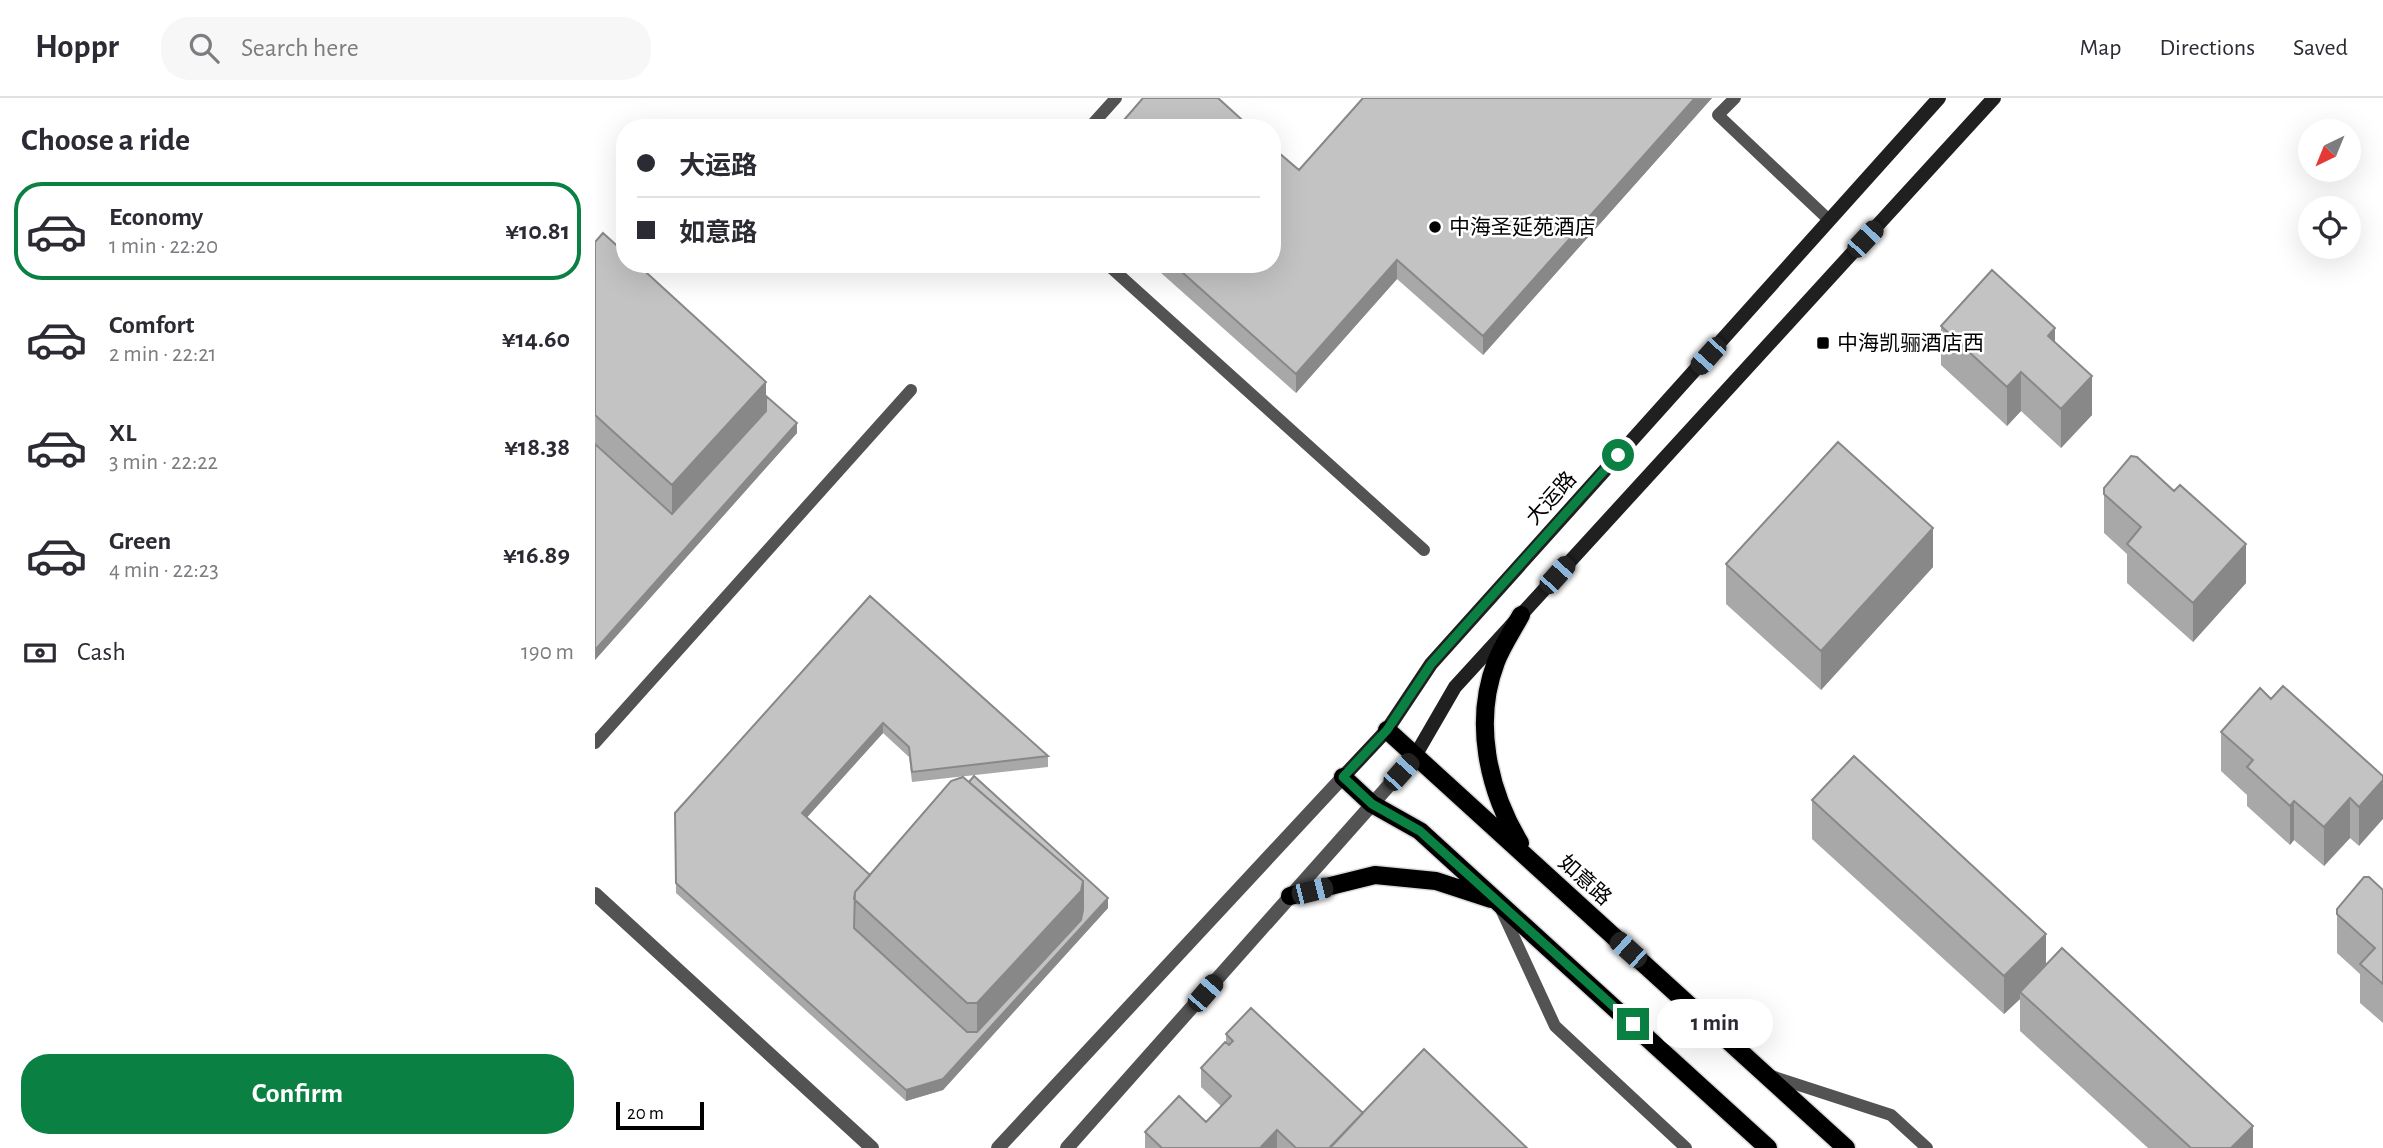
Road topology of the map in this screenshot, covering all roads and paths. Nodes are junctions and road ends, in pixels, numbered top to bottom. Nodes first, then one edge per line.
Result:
1 (1116, 98) edge
2 (1735, 98) edge
3 (1939, 98) edge
4 (1994, 98) edge
5 (1097, 119) edge
6 (1829, 220) junction
7 (1117, 273) edge
8 (911, 390) dead end
9 (1424, 550) dead end
10 (1521, 615) junction
11 (1387, 730) junction
12 (595, 743) edge
13 (1415, 756) junction
14 (1343, 777) junction
15 (1372, 804) junction
16 (1531, 860) junction
17 (595, 894) edge
18 (1290, 897) junction
19 (1497, 901) junction
20 (1765, 1074) junction
21 (872, 1148) edge
22 (998, 1148) edge
23 (1067, 1148) edge
24 (1686, 1148) edge
25 (1768, 1148) edge
26 (1846, 1148) edge
27 (1927, 1148) edge

1 - 5 lane
2 - 6 lane
3 - 6 street, 大运路
4 - 10 street
6 - 11 street, 大运路
7 - 9 lane
8 - 12 lane
10 - 13 street
10 - 16 main road
11 - 13 main road, 如意路
11 - 14 street, 大运路
13 - 15 street
13 - 16 main road, 如意路
14 - 15 main road
14 - 22 street
15 - 18 street
15 - 19 main road
16 - 20 main road, 如意路
17 - 21 street
18 - 19 main road
18 - 23 street
19 - 24 lane
19 - 25 main road
20 - 26 main road, 如意路
20 - 27 lane

